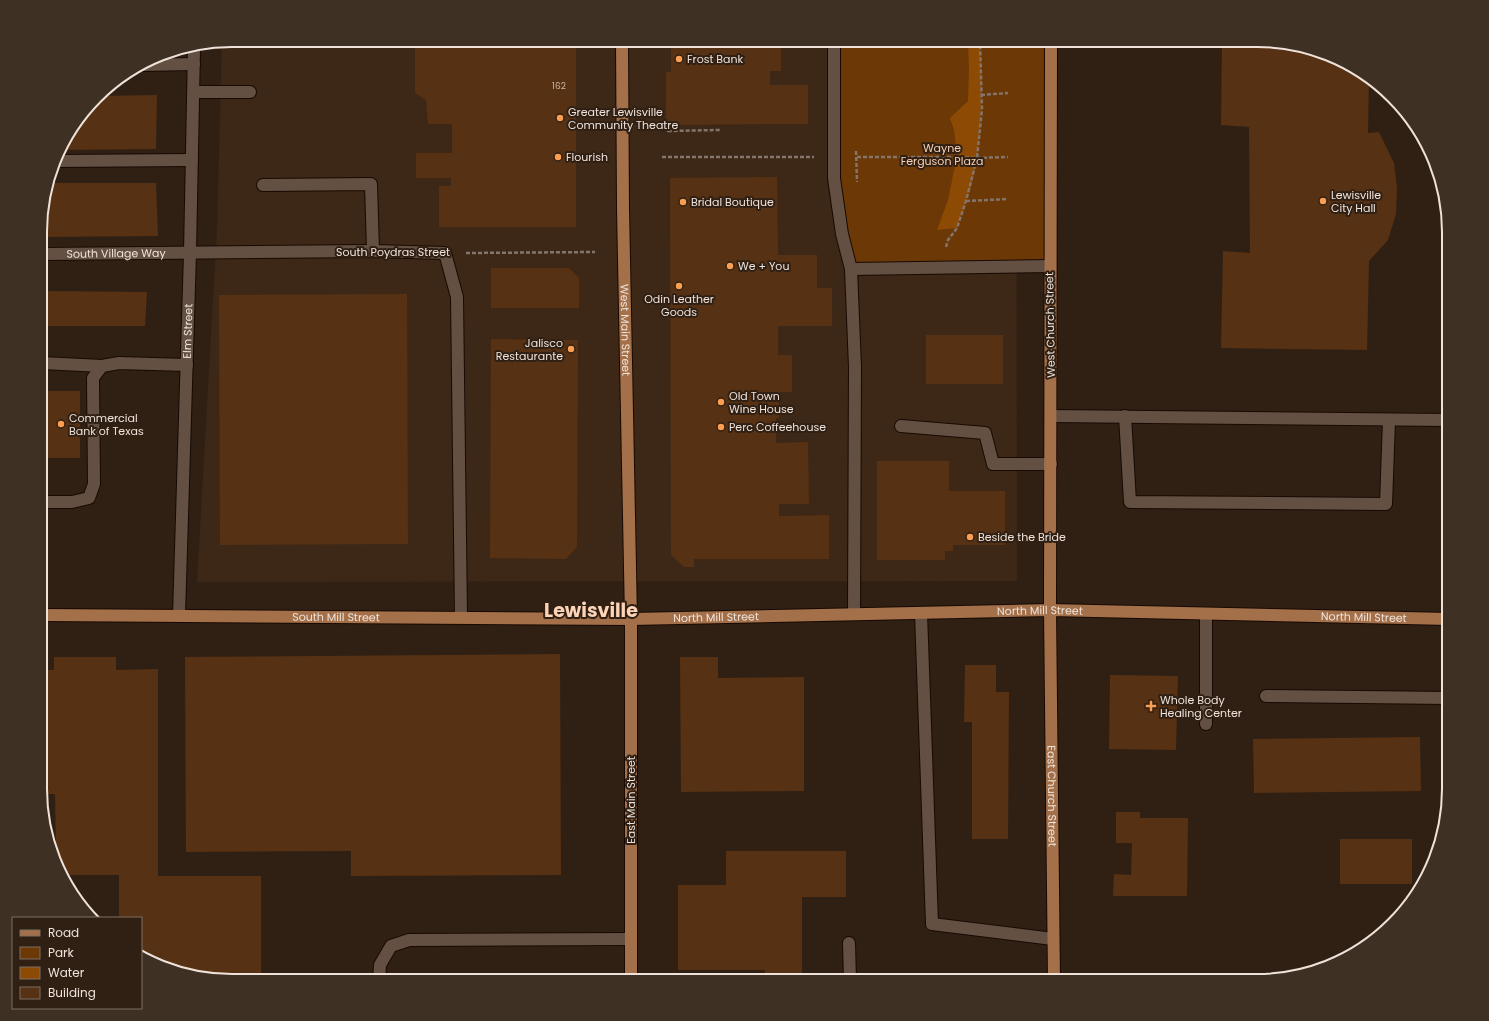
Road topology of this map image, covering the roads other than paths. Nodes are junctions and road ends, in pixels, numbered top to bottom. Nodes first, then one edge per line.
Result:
1 (622, 47) edge
2 (834, 47) edge
3 (1051, 47) edge
4 (194, 51) edge
5 (194, 64) junction
6 (153, 65) edge
7 (194, 92) junction
8 (250, 92) dead end
9 (192, 160) junction
10 (61, 161) edge
11 (262, 185) dead end
12 (373, 252) junction
13 (190, 253) junction
14 (47, 254) edge
15 (1050, 266) junction
16 (851, 269) junction
17 (47, 363) edge
18 (187, 365) junction
19 (102, 366) junction
20 (1051, 416) junction
21 (1126, 416) junction
22 (1389, 420) junction
23 (1442, 420) edge
24 (901, 426) dead end
25 (1051, 464) junction
26 (47, 502) edge
27 (1050, 610) junction
28 (922, 613) junction
29 (854, 614) junction
30 (1206, 614) junction
31 (47, 615) edge
32 (179, 615) junction
33 (461, 617) junction
34 (631, 619) junction
35 (1442, 619) edge
36 (1266, 696) dead end
37 (1442, 698) edge
38 (1206, 724) dead end
39 (631, 939) junction
40 (1053, 939) junction
41 (849, 942) dead end
42 (379, 974) edge
43 (631, 974) edge
44 (850, 974) edge
45 (1054, 974) edge

1 - 34 main road, West Main Street
2 - 16 street
3 - 15 main road, West Church Street
4 - 5 street, Elm Street
5 - 6 street
5 - 7 street, Elm Street
7 - 8 street
7 - 9 street, Elm Street
9 - 10 street
9 - 13 street, Elm Street
11 - 12 street
12 - 13 street, South Poydras Street
12 - 33 street, South Poydras Street
13 - 14 street, South Village Way
13 - 18 street, Elm Street
15 - 16 street
15 - 20 main road, West Church Street
16 - 29 street
17 - 19 street
18 - 19 street
18 - 32 street, Elm Street
19 - 26 street
20 - 21 street
20 - 25 main road, West Church Street
21 - 22 street
21 - 22 street
22 - 23 street
24 - 25 street
25 - 27 main road, West Church Street
27 - 28 main road, North Mill Street
27 - 30 main road, North Mill Street
27 - 40 main road, East Church Street
28 - 29 main road, North Mill Street
28 - 40 street
29 - 34 main road, North Mill Street
30 - 35 main road, North Mill Street
30 - 38 street
31 - 32 main road, South Mill Street
32 - 33 main road, South Mill Street
33 - 34 main road, South Mill Street
34 - 39 main road, East Main Street
36 - 37 street
39 - 42 street
39 - 43 main road, East Main Street
40 - 45 main road, East Church Street
41 - 44 street

